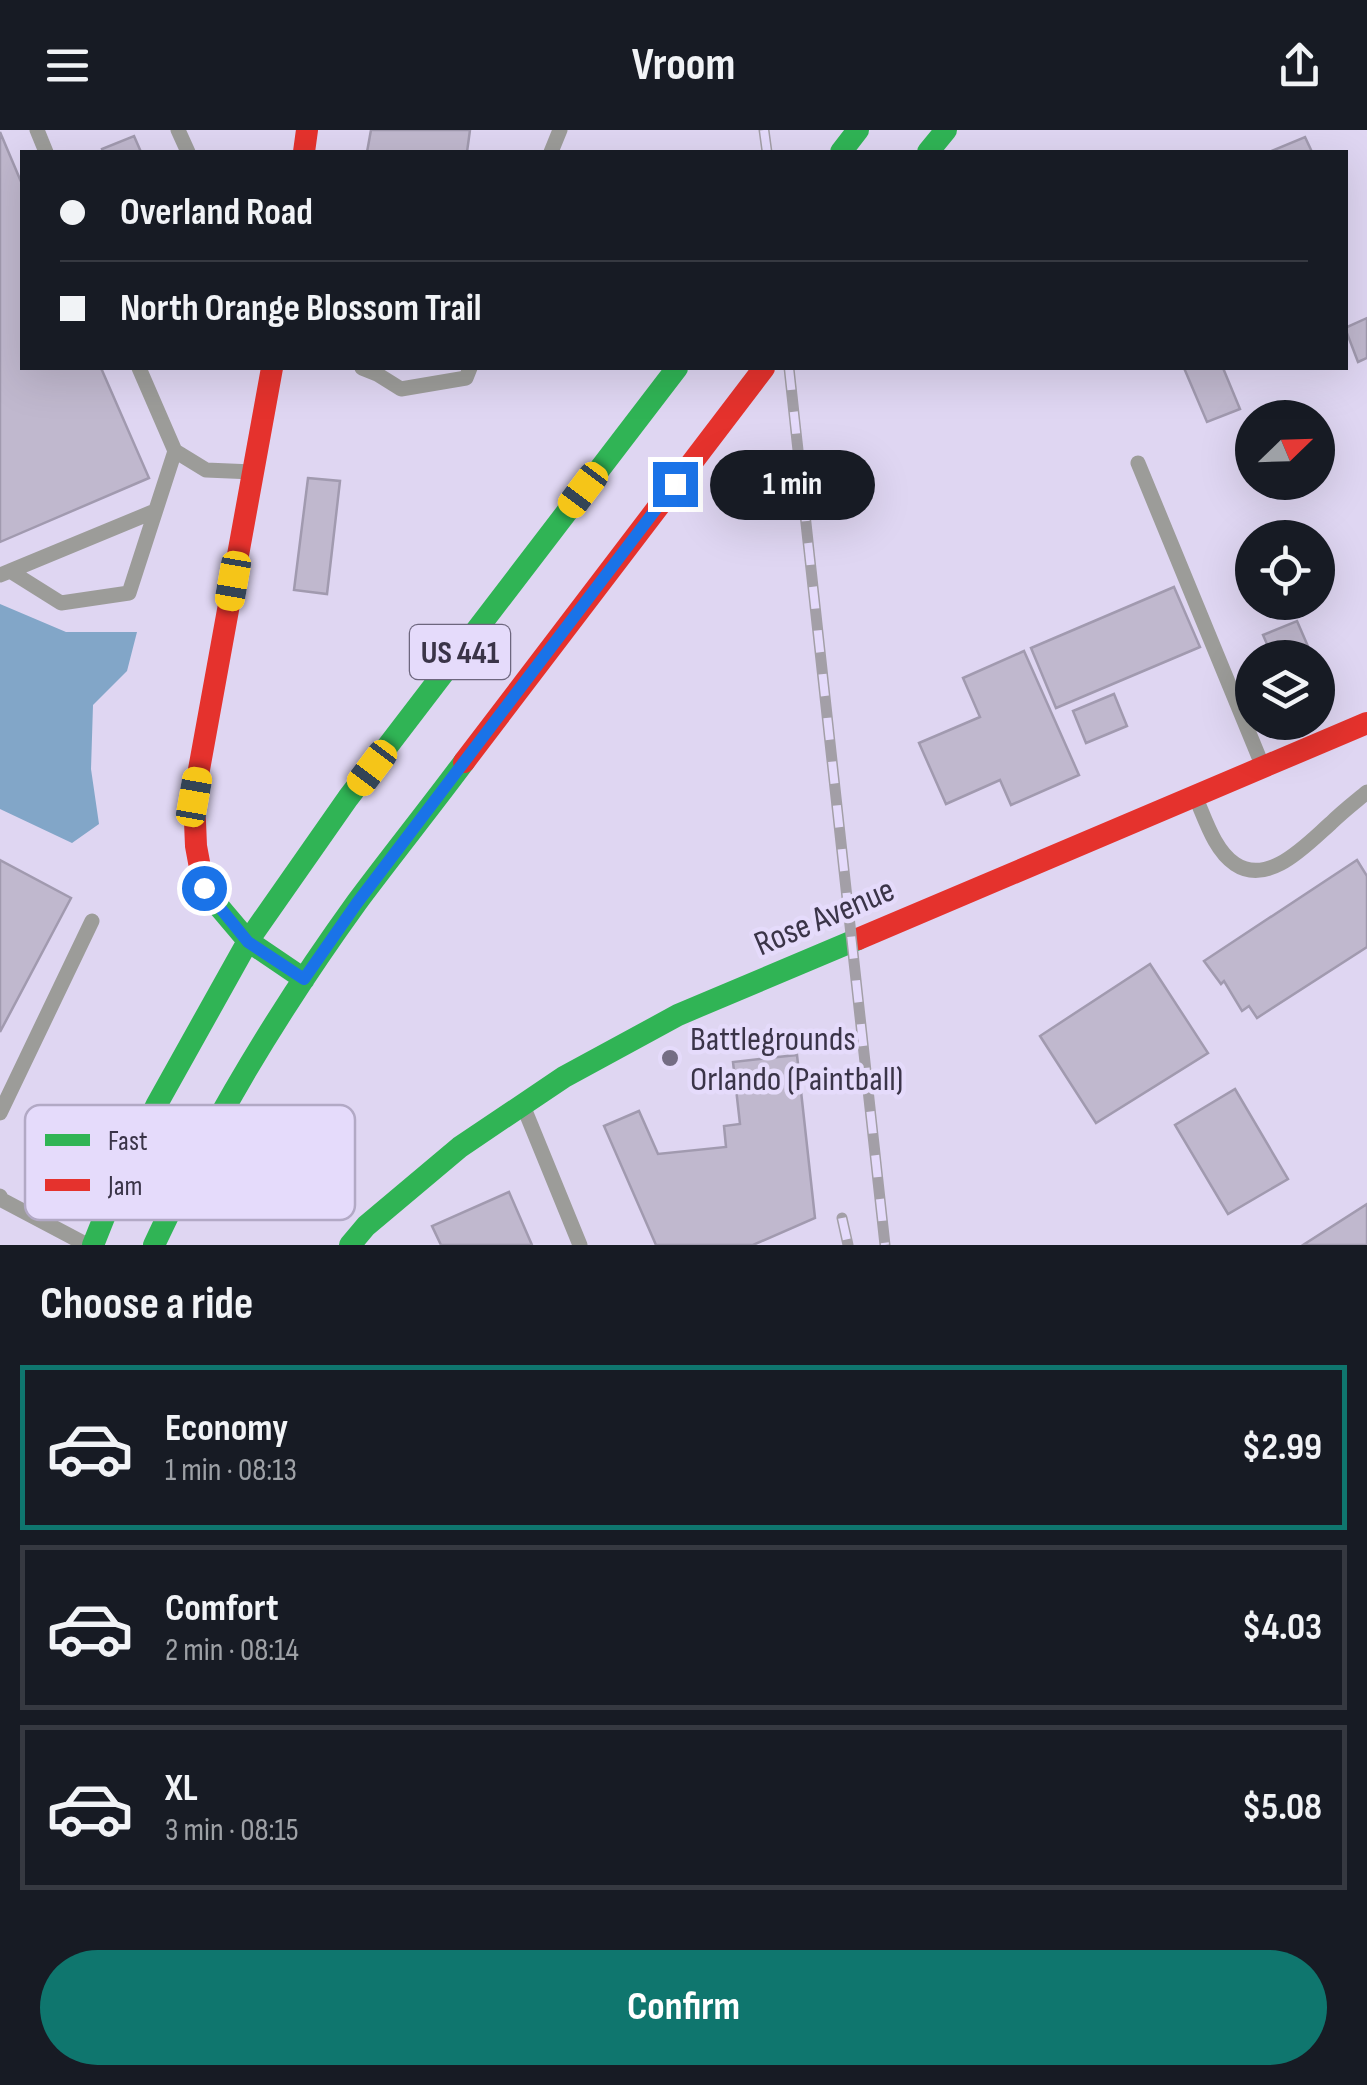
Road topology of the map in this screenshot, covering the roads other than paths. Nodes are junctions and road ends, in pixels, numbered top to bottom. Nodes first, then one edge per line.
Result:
1 (858, 130) edge
2 (946, 130) edge
3 (843, 150) edge
4 (930, 150) edge
5 (140, 370) edge
6 (272, 370) edge
7 (367, 370) edge
8 (469, 370) edge
9 (675, 370) edge
10 (762, 370) edge
11 (175, 451) junction
12 (1138, 464) dead end
13 (253, 472) junction
14 (155, 511) junction
15 (5, 573) edge
16 (1367, 722) edge
17 (1263, 767) junction
18 (1367, 792) edge
19 (1195, 796) junction
20 (92, 920) dead end
21 (248, 942) junction
22 (304, 979) junction
23 (523, 1104) junction
24 (156, 1105) edge
25 (227, 1105) edge
26 (0, 1113) edge
27 (0, 1196) edge
28 (25, 1212) edge
29 (41, 1220) edge
30 (102, 1220) edge
31 (166, 1220) edge
32 (90, 1245) edge
33 (154, 1245) edge
34 (350, 1245) edge
35 (580, 1245) edge

1 - 3 main road
2 - 4 main road
5 - 11 lane
6 - 13 main road
7 - 8 lane
9 - 21 main road, US 441
10 - 22 main road, US 441
11 - 13 lane
11 - 14 lane
12 - 17 lane
13 - 21 main road
14 - 15 lane
14 - 15 lane
16 - 17 main road, Rose Avenue
17 - 19 main road, Rose Avenue
18 - 19 lane
19 - 23 main road, Rose Avenue
20 - 26 lane
21 - 22 main road
21 - 24 main road, US 441
22 - 25 main road, US 441
23 - 34 main road, Rose Avenue
23 - 35 lane
27 - 28 lane
29 - 32 lane
30 - 32 main road, US 441
31 - 33 main road, US 441

